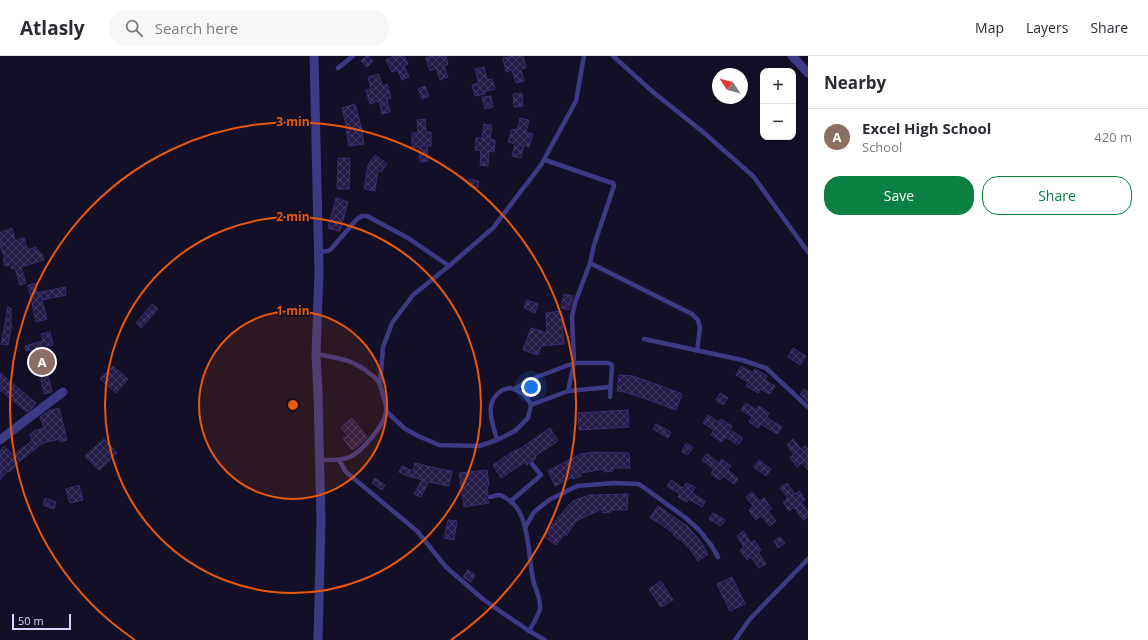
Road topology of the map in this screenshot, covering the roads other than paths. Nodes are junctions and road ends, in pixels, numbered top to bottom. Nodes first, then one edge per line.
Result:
1 (314, 56) edge
2 (353, 56) edge
3 (584, 56) edge
4 (613, 56) edge
5 (792, 56) edge
6 (338, 68) dead end
7 (808, 73) edge
8 (545, 160) junction
9 (318, 252) junction
10 (808, 252) edge
11 (590, 263) junction
12 (449, 266) junction
13 (644, 339) dead end
14 (697, 351) junction
15 (316, 354) junction
16 (574, 363) junction
17 (380, 384) junction
18 (610, 387) junction
19 (514, 389) junction
20 (568, 391) junction
21 (62, 392) dead end
22 (610, 397) dead end
23 (531, 405) junction
24 (808, 407) edge
25 (387, 412) junction
26 (0, 440) edge
27 (497, 440) junction
28 (320, 460) junction
29 (339, 460) junction
30 (532, 464) dead end
31 (490, 497) dead end
32 (511, 501) junction
33 (525, 528) junction
34 (718, 557) dead end
35 (808, 559) edge
36 (529, 631) junction
37 (318, 640) edge
38 (545, 640) edge
39 (735, 640) edge

1 - 9 street
2 - 6 lane
3 - 8 lane
4 - 10 lane
5 - 7 street
8 - 11 lane
8 - 12 lane
9 - 12 lane
9 - 15 street
11 - 14 lane
11 - 16 lane
12 - 17 lane
13 - 14 lane
14 - 24 lane
15 - 17 lane
15 - 28 street
16 - 18 lane
16 - 19 lane
16 - 20 lane
17 - 25 lane
18 - 20 lane
18 - 22 lane
19 - 23 lane
19 - 27 lane
20 - 23 lane
21 - 26 street
23 - 27 lane
25 - 27 lane
25 - 29 lane
28 - 29 lane
28 - 37 street
29 - 36 lane
30 - 32 lane
31 - 32 lane
32 - 33 lane
33 - 34 lane
33 - 36 lane
35 - 39 lane
36 - 38 lane

